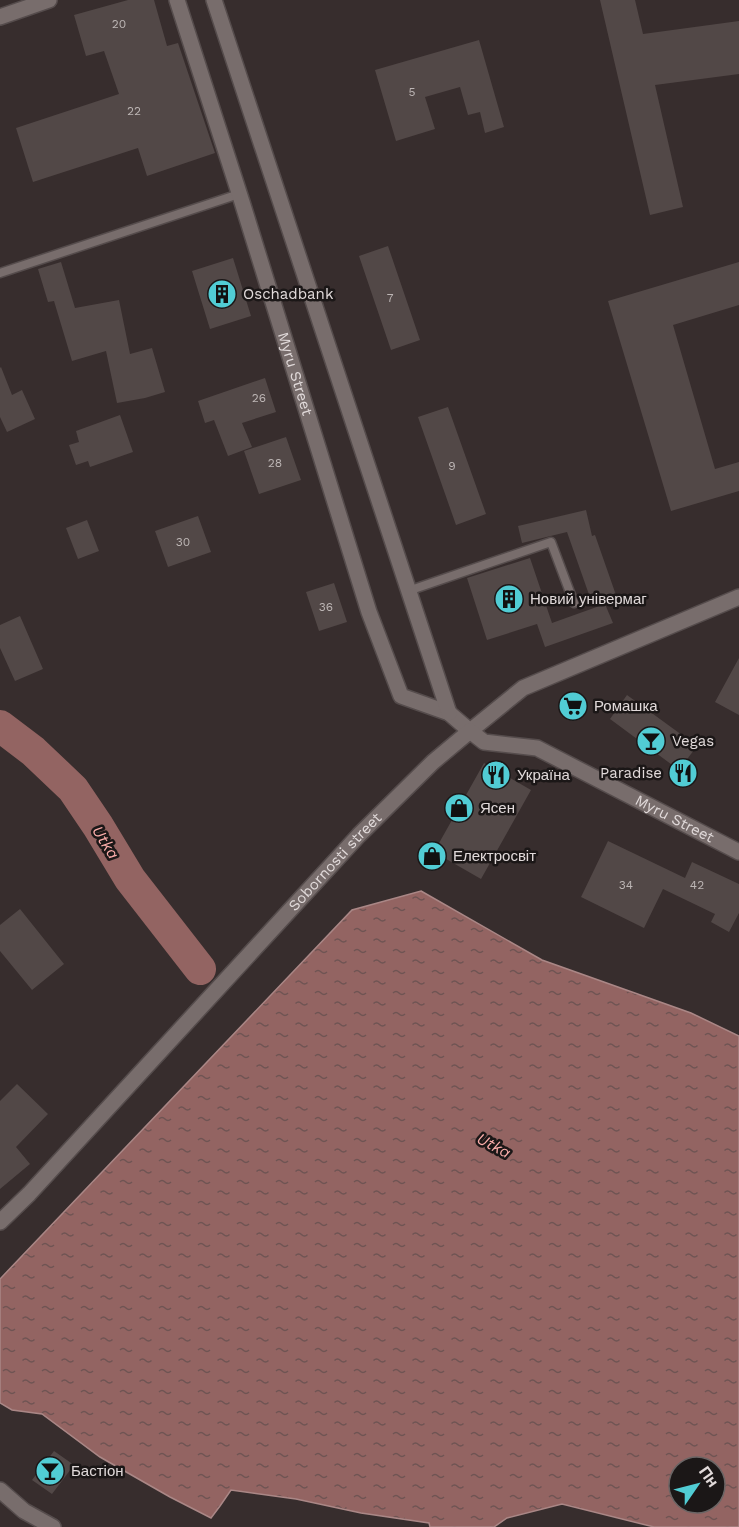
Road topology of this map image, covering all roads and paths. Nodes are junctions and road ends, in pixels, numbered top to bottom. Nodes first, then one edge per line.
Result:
1 (49, 0) edge
2 (177, 0) edge
3 (214, 0) edge
4 (0, 16) edge
5 (240, 194) junction
6 (0, 273) edge
7 (408, 591) junction
8 (739, 597) edge
9 (574, 603) dead end
10 (449, 713) junction
11 (470, 731) junction
12 (739, 852) edge
13 (0, 1222) edge
14 (0, 1490) edge
15 (53, 1527) edge

1 - 4 street
2 - 5 street, Myru Street
3 - 7 street
5 - 6 lane
5 - 10 street, Myru Street
7 - 9 lane
7 - 10 street
8 - 11 street, Sobornosti street
10 - 11 street, Myru Street
11 - 12 street, Myru Street
11 - 13 street, Sobornosti street
14 - 15 street

